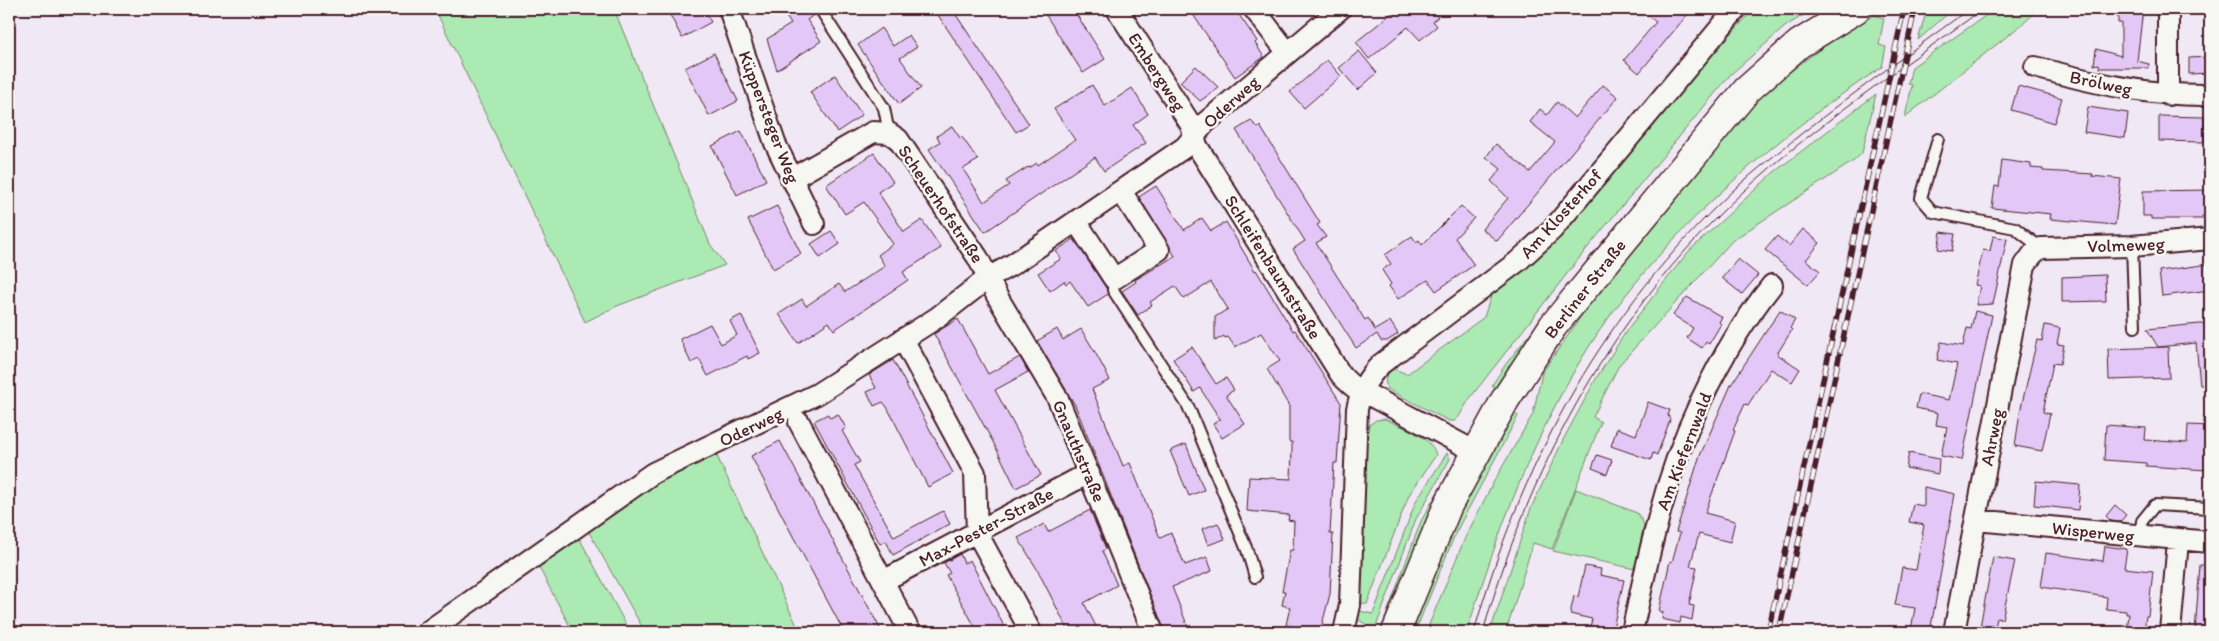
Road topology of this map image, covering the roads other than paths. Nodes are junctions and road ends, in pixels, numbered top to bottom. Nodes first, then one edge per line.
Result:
1 (729, 9) edge
2 (820, 9) edge
3 (1116, 9) edge
4 (1254, 9) edge
5 (1340, 9) edge
6 (1736, 9) edge
7 (1856, 9) edge
8 (2168, 9) edge
9 (1288, 53) junction
10 (2035, 67) dead end
11 (2168, 95) junction
12 (2210, 95) edge
13 (889, 133) junction
14 (1194, 136) junction
15 (1938, 139) dead end
16 (791, 179) junction
17 (1120, 191) junction
18 (1076, 221) junction
19 (814, 224) dead end
20 (2210, 239) edge
21 (2132, 246) junction
22 (2041, 248) junction
23 (988, 278) junction
24 (1114, 279) junction
25 (1772, 286) dead end
26 (2135, 327) dead end
27 (903, 339) junction
28 (1360, 393) junction
29 (799, 422) dead end
30 (1476, 452) junction
31 (1090, 473) junction
32 (2210, 508) edge
33 (1976, 520) junction
34 (977, 532) junction
35 (2140, 537) junction
36 (2178, 541) junction
37 (2210, 542) edge
38 (1254, 577) dead end
39 (883, 582) junction
40 (427, 632) edge
41 (910, 632) edge
42 (1031, 632) edge
43 (1153, 632) edge
44 (1344, 632) edge
45 (1396, 632) edge
46 (1632, 632) edge
47 (1954, 632) edge
48 (2170, 632) edge

1 - 16 street, Küppersteger Weg
2 - 13 lane, Scheuerhofstraße
3 - 14 street, Embergweg
4 - 9 street
5 - 9 street, Oderweg
6 - 28 street, Am Klosterhof
7 - 30 main road, Berliner Straße
8 - 11 street
9 - 14 street, Oderweg
10 - 11 street, Brölweg
11 - 12 street, Brölweg
13 - 16 street, Scheuerhofstraße
13 - 23 street, Scheuerhofstraße
14 - 17 street, Oderweg
14 - 28 street, Schleifenbaumstraße
15 - 22 lane
16 - 19 street, Küppersteger Weg
17 - 18 street, Oderweg
17 - 24 street
18 - 23 street, Oderweg
18 - 24 street
20 - 21 street, Volmeweg
21 - 22 street, Volmeweg
21 - 26 lane
22 - 33 street, Ahrweg
23 - 27 street, Oderweg
23 - 31 street, Gnauthstraße
24 - 38 lane
25 - 46 street, Am Kiefernwald
27 - 34 street
27 - 40 street, Oderweg
28 - 30 street, Schleifenbaumstraße
28 - 44 street
29 - 39 street
30 - 45 main road, Berliner Straße
31 - 34 street, Max-Pester-Straße
31 - 43 street, Gnauthstraße
32 - 35 lane
33 - 35 street, Wisperweg
33 - 47 street, Ahrweg
34 - 39 street, Max-Pester-Straße
34 - 42 street
35 - 36 street, Wisperweg
36 - 37 street, Wisperweg
36 - 48 street
39 - 41 street

